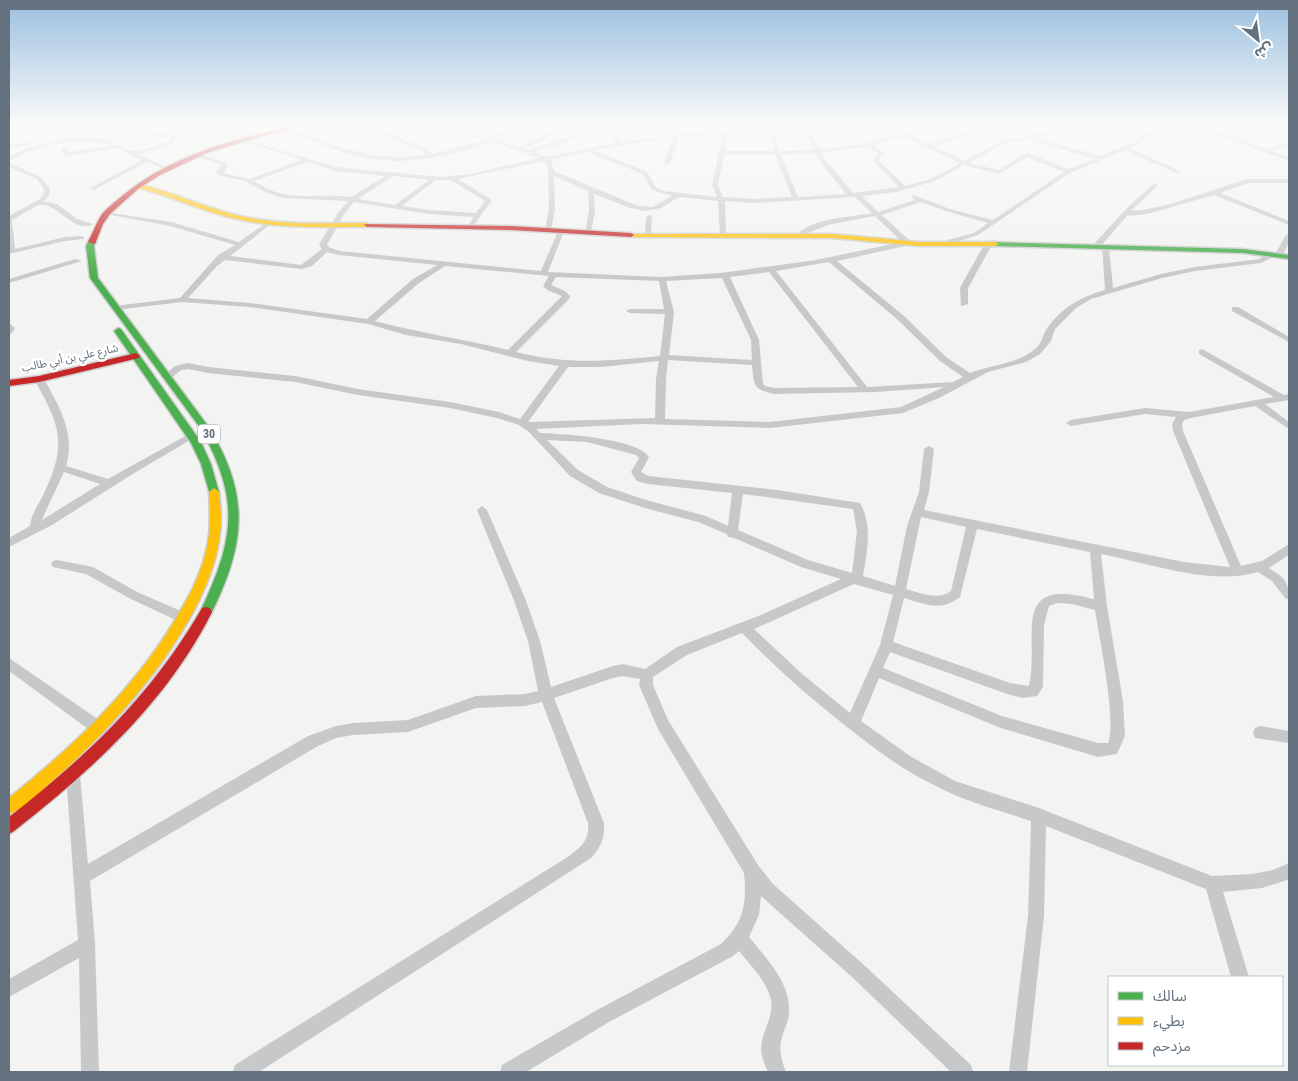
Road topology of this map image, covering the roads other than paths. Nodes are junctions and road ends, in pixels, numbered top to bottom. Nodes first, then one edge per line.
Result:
1 (32, 175) edge
2 (118, 175) edge
3 (148, 175) edge
4 (152, 175) edge
5 (226, 175) edge
6 (267, 175) edge
7 (390, 175) edge
8 (404, 175) edge
9 (471, 175) edge
10 (551, 175) edge
11 (559, 175) edge
12 (647, 175) edge
13 (717, 175) edge
14 (787, 175) edge
15 (835, 175) edge
16 (888, 175) edge
17 (942, 175) edge
18 (1065, 175) edge
19 (434, 179) junction
20 (454, 179) junction
21 (1289, 180) edge
22 (249, 182) junction
23 (1155, 185) dead end
24 (137, 186) junction
25 (92, 189) dead end
26 (900, 189) junction
27 (591, 190) junction
28 (1214, 193) junction
29 (854, 195) junction
30 (677, 196) junction
31 (722, 199) junction
32 (796, 199) junction
33 (353, 200) junction
34 (921, 200) junction
35 (39, 203) junction
36 (396, 207) junction
37 (107, 213) junction
38 (877, 214) junction
39 (1126, 214) junction
40 (476, 215) junction
41 (10, 217) edge
42 (649, 217) dead end
43 (994, 222) junction
44 (269, 223) junction
45 (90, 224) junction
46 (1289, 224) edge
47 (334, 226) junction
48 (469, 228) junction
49 (548, 230) junction
50 (561, 231) junction
51 (588, 234) junction
52 (648, 235) junction
53 (723, 235) junction
54 (798, 235) junction
55 (1289, 236) edge
56 (82, 238) junction
57 (950, 242) junction
58 (907, 243) junction
59 (989, 243) junction
60 (240, 244) junction
61 (1100, 247) junction
62 (326, 249) junction
63 (10, 253) edge
64 (1281, 255) edge
65 (221, 258) junction
66 (830, 259) junction
67 (445, 263) junction
68 (770, 268) junction
69 (79, 269) junction
70 (544, 272) junction
71 (554, 273) junction
72 (725, 274) junction
73 (662, 279) junction
74 (9, 281) edge
75 (1109, 291) junction
76 (182, 300) junction
77 (964, 304) dead end
78 (108, 310) junction
79 (1235, 310) dead end
80 (630, 311) dead end
81 (670, 312) junction
82 (369, 322) junction
83 (9, 324) edge
84 (9, 331) edge
85 (1289, 340) edge
86 (1202, 352) dead end
87 (510, 353) junction
88 (136, 356) junction
89 (663, 357) junction
90 (756, 362) junction
91 (565, 364) junction
92 (167, 377) junction
93 (969, 377) junction
94 (39, 378) junction
95 (9, 383) edge
96 (953, 385) junction
97 (864, 390) junction
98 (1286, 398) edge
99 (1257, 402) junction
100 (1188, 415) junction
101 (660, 421) junction
102 (1071, 423) dead end
103 (524, 425) junction
104 (1289, 426) edge
105 (192, 436) junction
106 (540, 436) junction
107 (929, 448) dead end
108 (61, 468) junction
109 (109, 483) junction
110 (738, 490) junction
111 (482, 510) dead end
112 (917, 512) junction
113 (972, 525) junction
114 (36, 527) junction
115 (732, 534) junction
116 (9, 543) edge
117 (1289, 548) edge
118 (1095, 549) junction
119 (57, 564) dead end
120 (1259, 567) junction
121 (1237, 571) junction
122 (855, 580) junction
123 (900, 591) junction
124 (1289, 595) edge
125 (1101, 606) junction
126 (184, 618) junction
127 (744, 627) junction
128 (886, 645) junction
129 (9, 664) edge
130 (876, 671) junction
131 (647, 675) junction
132 (546, 696) junction
133 (853, 723) junction
134 (100, 729) junction
135 (1260, 733) dead end
136 (1289, 737) edge
137 (73, 775) junction
138 (9, 807) edge
139 (1039, 816) junction
140 (9, 826) edge
141 (1289, 871) edge
142 (752, 872) junction
143 (82, 877) junction
144 (1212, 884) junction
145 (740, 939) junction
146 (87, 944) junction
147 (1240, 976) edge
148 (9, 988) edge
149 (90, 1072) edge
150 (242, 1072) edge
151 (510, 1072) edge
152 (777, 1072) edge
153 (964, 1072) edge
154 (1018, 1072) edge

1 - 35 street
2 - 25 street
3 - 45 main road, 30
4 - 24 main road, 30
5 - 22 street
6 - 22 street
7 - 33 street
8 - 19 street
9 - 20 street
10 - 49 street
11 - 27 street
12 - 30 street
13 - 31 street
14 - 32 street
15 - 29 street
16 - 26 street
17 - 26 street
18 - 43 street
19 - 20 street
19 - 36 street
20 - 40 street
21 - 28 street
22 - 33 street
23 - 39 street
24 - 37 main road, 30
24 - 44 main road
26 - 29 street
26 - 34 street
27 - 30 street
27 - 51 street
28 - 39 street
28 - 46 street
29 - 32 street
29 - 38 street
30 - 31 street
31 - 32 street
31 - 53 street
33 - 36 street
33 - 47 street
34 - 38 street
34 - 43 street
35 - 41 street
35 - 45 street
36 - 40 street
37 - 60 street
37 - 78 main road, 30
38 - 54 street
38 - 58 street
39 - 61 street
40 - 48 street
41 - 63 street
42 - 52 street
43 - 57 street
44 - 47 main road
44 - 60 street
45 - 56 main road, 30
47 - 48 main road
47 - 62 street
48 - 49 main road
49 - 50 main road
50 - 51 main road
50 - 70 street
51 - 52 main road
52 - 53 main road
53 - 54 main road
54 - 58 main road
55 - 64 street
56 - 63 street
56 - 69 main road, 30
57 - 58 main road
57 - 59 main road
58 - 66 street
59 - 61 main road
59 - 77 street
60 - 65 street
61 - 64 main road
61 - 75 street
62 - 65 street
62 - 67 street
64 - 75 street
65 - 76 street
66 - 68 street
66 - 93 street
67 - 70 street
67 - 82 street
68 - 72 street
68 - 97 street
69 - 74 street
69 - 78 main road, 30
70 - 71 street
71 - 73 street
71 - 87 street
72 - 73 street
72 - 90 street
73 - 81 street
75 - 93 street
76 - 78 street
76 - 82 street
78 - 88 main road, 30
78 - 92 main road, 30
79 - 85 street
80 - 81 street
81 - 89 street
82 - 87 street
83 - 84 street
86 - 98 street
87 - 91 street
88 - 94 main road, شارع علي بن أبي طالب
88 - 105 main road, 30
89 - 90 street
89 - 91 street
89 - 101 street
90 - 97 street
91 - 103 street
92 - 103 street
92 - 137 main road, 30
93 - 96 street
94 - 95 main road, شارع علي بن أبي طالب
94 - 108 street
96 - 97 street
96 - 101 street
98 - 99 street
99 - 100 street
99 - 104 street
100 - 102 street
100 - 121 street
101 - 103 street
103 - 106 street
105 - 109 street
105 - 126 main road, 30
106 - 110 street
106 - 115 street
107 - 112 street
108 - 109 street
108 - 114 street
109 - 114 street
110 - 115 street
110 - 122 street
111 - 132 street
112 - 113 street
112 - 123 street
113 - 118 street
113 - 123 street
114 - 116 street
115 - 122 street
117 - 120 street
118 - 121 street
118 - 125 street
119 - 126 street
120 - 121 street
120 - 124 street
122 - 123 street
122 - 127 street
123 - 128 street
125 - 128 street
125 - 130 street
126 - 134 main road, 30
127 - 131 street
127 - 133 street
128 - 130 street
129 - 134 street
130 - 133 street
131 - 132 street
131 - 142 street
132 - 143 street
132 - 150 street
133 - 139 street
134 - 138 main road, 30
135 - 136 street
137 - 140 main road, 30
137 - 143 street
139 - 144 street
139 - 154 street
141 - 144 street
142 - 145 street
142 - 153 street
143 - 146 street
144 - 147 street
145 - 151 street
145 - 152 street
146 - 148 street
146 - 149 street

